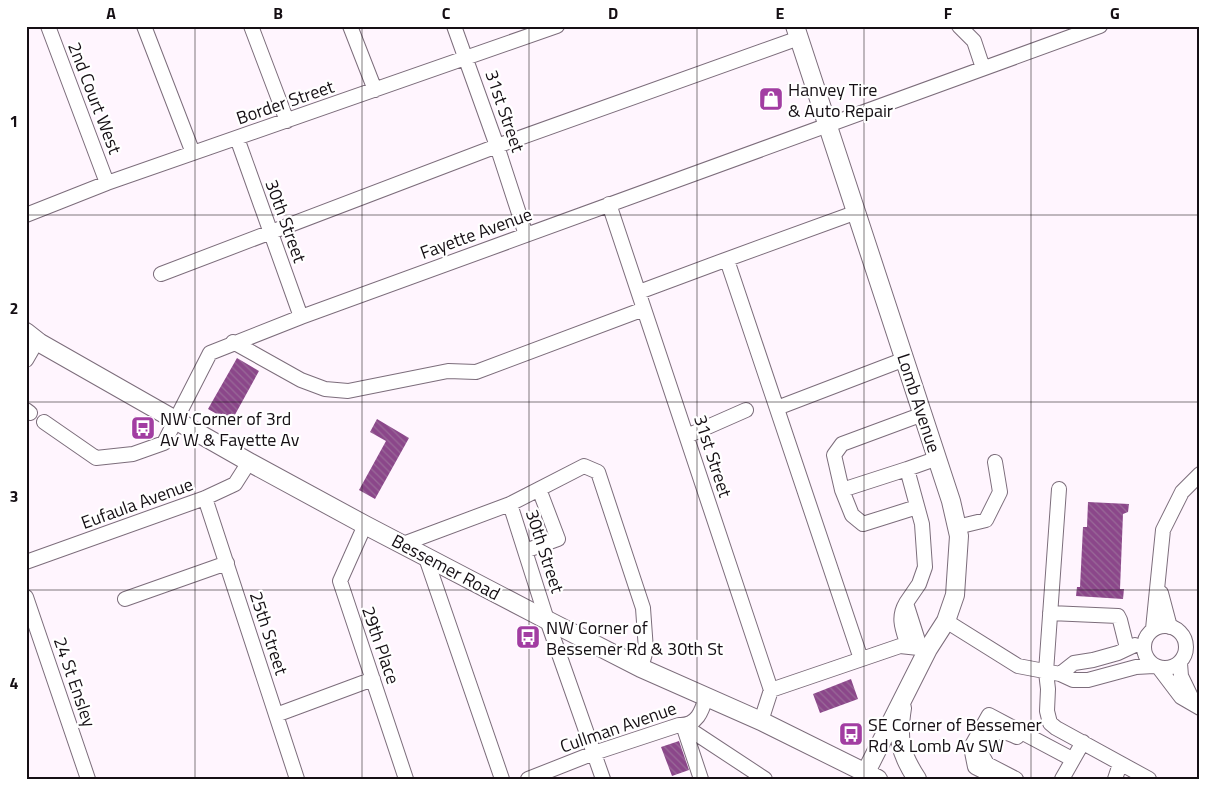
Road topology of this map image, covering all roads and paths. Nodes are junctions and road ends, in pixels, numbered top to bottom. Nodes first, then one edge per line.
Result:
1 (48, 26) edge
2 (144, 26) edge
3 (250, 26) edge
4 (350, 26) edge
5 (454, 26) edge
6 (959, 26) edge
7 (1100, 26) edge
8 (551, 27) edge
9 (797, 32) edge
10 (466, 58) junction
11 (983, 68) junction
12 (375, 90) junction
13 (287, 121) junction
14 (828, 125) junction
15 (237, 138) junction
16 (497, 146) junction
17 (193, 153) junction
18 (107, 183) junction
19 (609, 204) junction
20 (857, 212) junction
21 (26, 215) edge
22 (271, 232) junction
23 (526, 234) junction
24 (725, 260) junction
25 (161, 274) dead end
26 (639, 292) junction
27 (644, 309) junction
28 (301, 316) junction
29 (32, 337) edge
30 (233, 342) junction
31 (905, 359) junction
32 (26, 360) edge
33 (777, 408) junction
34 (746, 410) dead end
35 (923, 414) junction
36 (175, 421) junction
37 (44, 422) dead end
38 (687, 436) junction
39 (938, 458) junction
40 (249, 462) junction
41 (995, 462) dead end
42 (907, 468) junction
43 (1200, 474) edge
44 (539, 489) junction
45 (1059, 489) dead end
46 (842, 490) junction
47 (205, 498) junction
48 (510, 504) junction
49 (917, 507) junction
50 (365, 525) junction
51 (957, 527) junction
52 (403, 544) junction
53 (525, 551) junction
54 (425, 555) junction
55 (26, 562) edge
56 (226, 564) junction
57 (1158, 578) junction
58 (26, 597) edge
59 (125, 599) dead end
60 (1050, 613) junction
61 (547, 620) junction
62 (946, 621) junction
63 (1170, 627) junction
64 (1149, 635) junction
65 (918, 647) junction
66 (1127, 648) junction
67 (861, 659) junction
68 (1180, 663) junction
69 (1156, 667) junction
70 (641, 668) junction
71 (1046, 672) junction
72 (1060, 674) junction
73 (373, 679) junction
74 (771, 690) junction
75 (706, 697) junction
76 (904, 697) junction
77 (1198, 707) edge
78 (276, 715) junction
79 (761, 721) junction
80 (683, 725) junction
81 (1038, 741) junction
82 (1083, 742) junction
83 (594, 753) junction
84 (1072, 759) junction
85 (1120, 764) junction
86 (872, 775) edge
87 (88, 779) edge
88 (297, 779) edge
89 (406, 779) edge
90 (502, 779) edge
91 (528, 779) edge
92 (603, 779) edge
93 (701, 779) edge
94 (765, 779) edge
95 (917, 779) edge
96 (999, 779) edge
97 (1016, 779) edge
98 (1062, 779) edge
99 (1115, 779) edge
100 (1149, 779) edge

1 - 18 street, 2nd Court West
2 - 17 street
3 - 13 street
4 - 12 street
5 - 10 street, 31st Street
6 - 11 street
7 - 11 street, Fayette Avenue
8 - 10 street, Border Street
9 - 14 main road, Lomb Avenue
9 - 16 street
10 - 12 street, Border Street
10 - 16 street, 31st Street
11 - 14 street, Fayette Avenue
12 - 13 street, Border Street
13 - 15 street, Border Street
14 - 19 street, Fayette Avenue
14 - 20 main road, Lomb Avenue
15 - 17 street, Border Street
15 - 22 street, 30th Street
16 - 22 street
16 - 23 street, 31st Street
17 - 18 street, Border Street
18 - 21 street, Border Street
19 - 23 street, Fayette Avenue
19 - 26 street, 31st Street
20 - 24 street
20 - 31 main road, Lomb Avenue
22 - 25 street
22 - 28 street, 30th Street
23 - 28 street, Fayette Avenue
24 - 26 street
24 - 33 street
26 - 27 street, 31st Street
27 - 30 street
27 - 38 street, 31st Street
28 - 30 street, Fayette Avenue
29 - 32 street
29 - 36 main road, Bessemer Road
30 - 36 street, Fayette Avenue
31 - 33 street
31 - 35 main road, Lomb Avenue
33 - 67 street
34 - 38 street
35 - 39 main road, Lomb Avenue
35 - 46 street
36 - 37 street, Fayette Avenue
36 - 40 main road, Bessemer Road
38 - 74 street, 31st Street
39 - 42 street
39 - 51 main road, Lomb Avenue
40 - 47 street, Eufaula Avenue
40 - 50 main road, Bessemer Road
41 - 51 street
42 - 46 street
42 - 49 street
43 - 57 street
44 - 48 street
44 - 53 street
44 - 70 street
45 - 60 street
46 - 49 street
47 - 55 street, Eufaula Avenue
47 - 56 street, 25th Street
48 - 52 street
48 - 53 street, 30th Street
49 - 65 street
50 - 52 main road, Bessemer Road
50 - 73 street, 29th Place
51 - 62 main road, Lomb Avenue
52 - 54 main road, Bessemer Road
53 - 61 street, 30th Street
54 - 61 main road, Bessemer Road
54 - 90 street
56 - 59 street
56 - 78 street, 25th Street
57 - 63 street
57 - 64 street
58 - 87 street, 24 St Ensley
60 - 66 street
60 - 71 street
61 - 70 main road, Bessemer Road
61 - 83 street, 30th Street
62 - 65 main road, Lomb Avenue
62 - 71 street
63 - 64 street
63 - 68 street
64 - 66 street
64 - 69 street
65 - 67 street
65 - 76 main road, Lomb Avenue
66 - 72 street
67 - 74 street
68 - 69 street
68 - 77 street
69 - 72 street
69 - 77 street
70 - 75 main road, Bessemer Road
71 - 72 street
71 - 82 street
73 - 78 street
73 - 89 street, 29th Place
74 - 79 street
75 - 79 main road, Bessemer Road
75 - 80 street, Cullman Avenue
76 - 86 main road, Lomb Avenue
76 - 95 main road
78 - 88 street, 25th Street
79 - 86 main road, Bessemer Road
80 - 83 street, Cullman Avenue
80 - 93 street
80 - 94 street
81 - 84 street
81 - 96 street
81 - 97 street
82 - 84 street
82 - 85 street
83 - 91 street, Cullman Avenue
83 - 92 street, 30th Street
84 - 98 street
85 - 99 street
85 - 100 street

